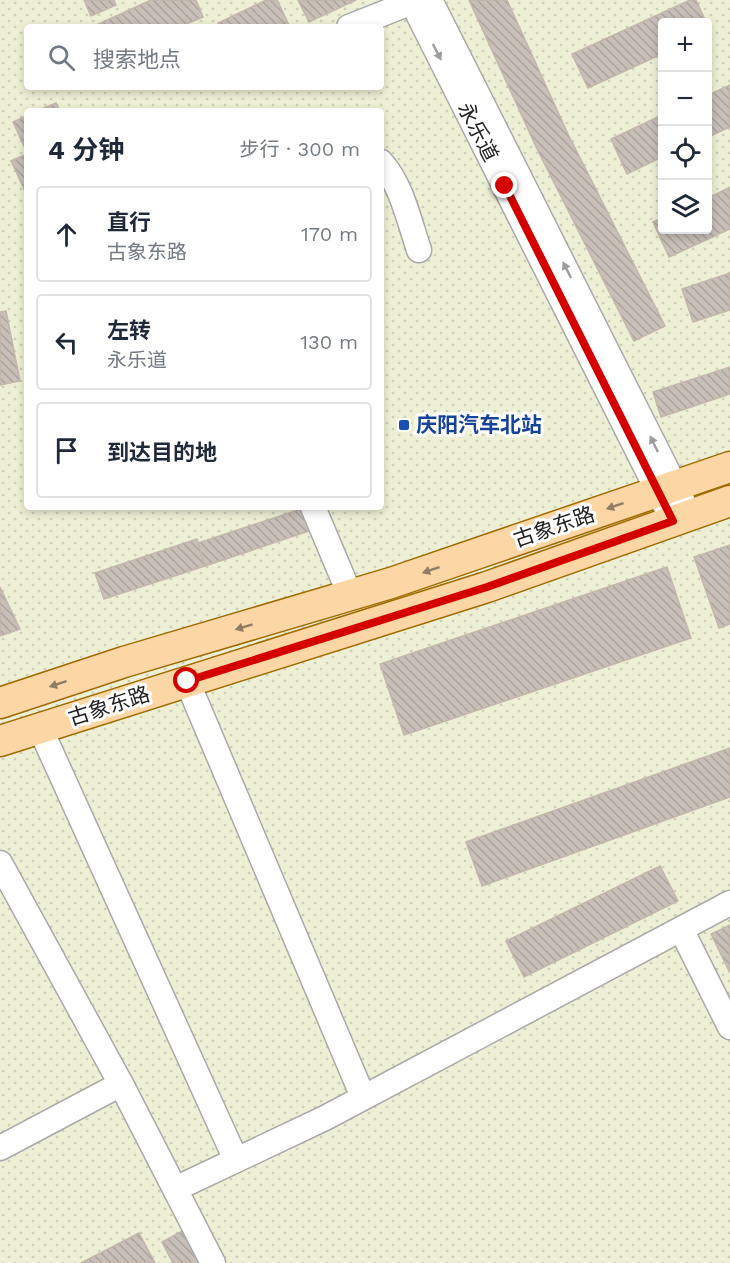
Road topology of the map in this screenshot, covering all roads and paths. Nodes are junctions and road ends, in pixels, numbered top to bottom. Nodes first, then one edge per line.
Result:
1 (417, 1) edge
2 (358, 24) edge
3 (384, 165) edge
4 (419, 250) dead end
5 (730, 467) edge
6 (667, 489) junction
7 (730, 501) edge
8 (314, 510) edge
9 (681, 518) junction
10 (350, 595) junction
11 (187, 681) junction
12 (0, 703) edge
13 (40, 728) junction
14 (0, 741) edge
15 (0, 863) edge
16 (730, 903) edge
17 (681, 929) junction
18 (730, 1027) edge
19 (121, 1084) junction
20 (363, 1097) junction
21 (0, 1148) edge
22 (236, 1160) junction
23 (175, 1189) junction
24 (213, 1263) edge

1 - 2 street
1 - 6 street, 永乐道
3 - 4 street
5 - 6 main road, 古象东路
6 - 9 street, 永乐道
6 -> 10 main road, 古象东路
7 - 9 main road, 古象东路
8 - 10 street
9 - 11 main road, 古象东路
10 -> 12 main road, 古象东路
11 - 13 main road, 古象东路
11 - 20 street
13 - 14 main road, 古象东路
13 - 22 street
15 - 19 street
16 - 17 street
17 - 18 street
17 - 20 street
19 - 21 street
19 - 23 street
20 - 22 street
22 - 23 street
23 - 24 street

